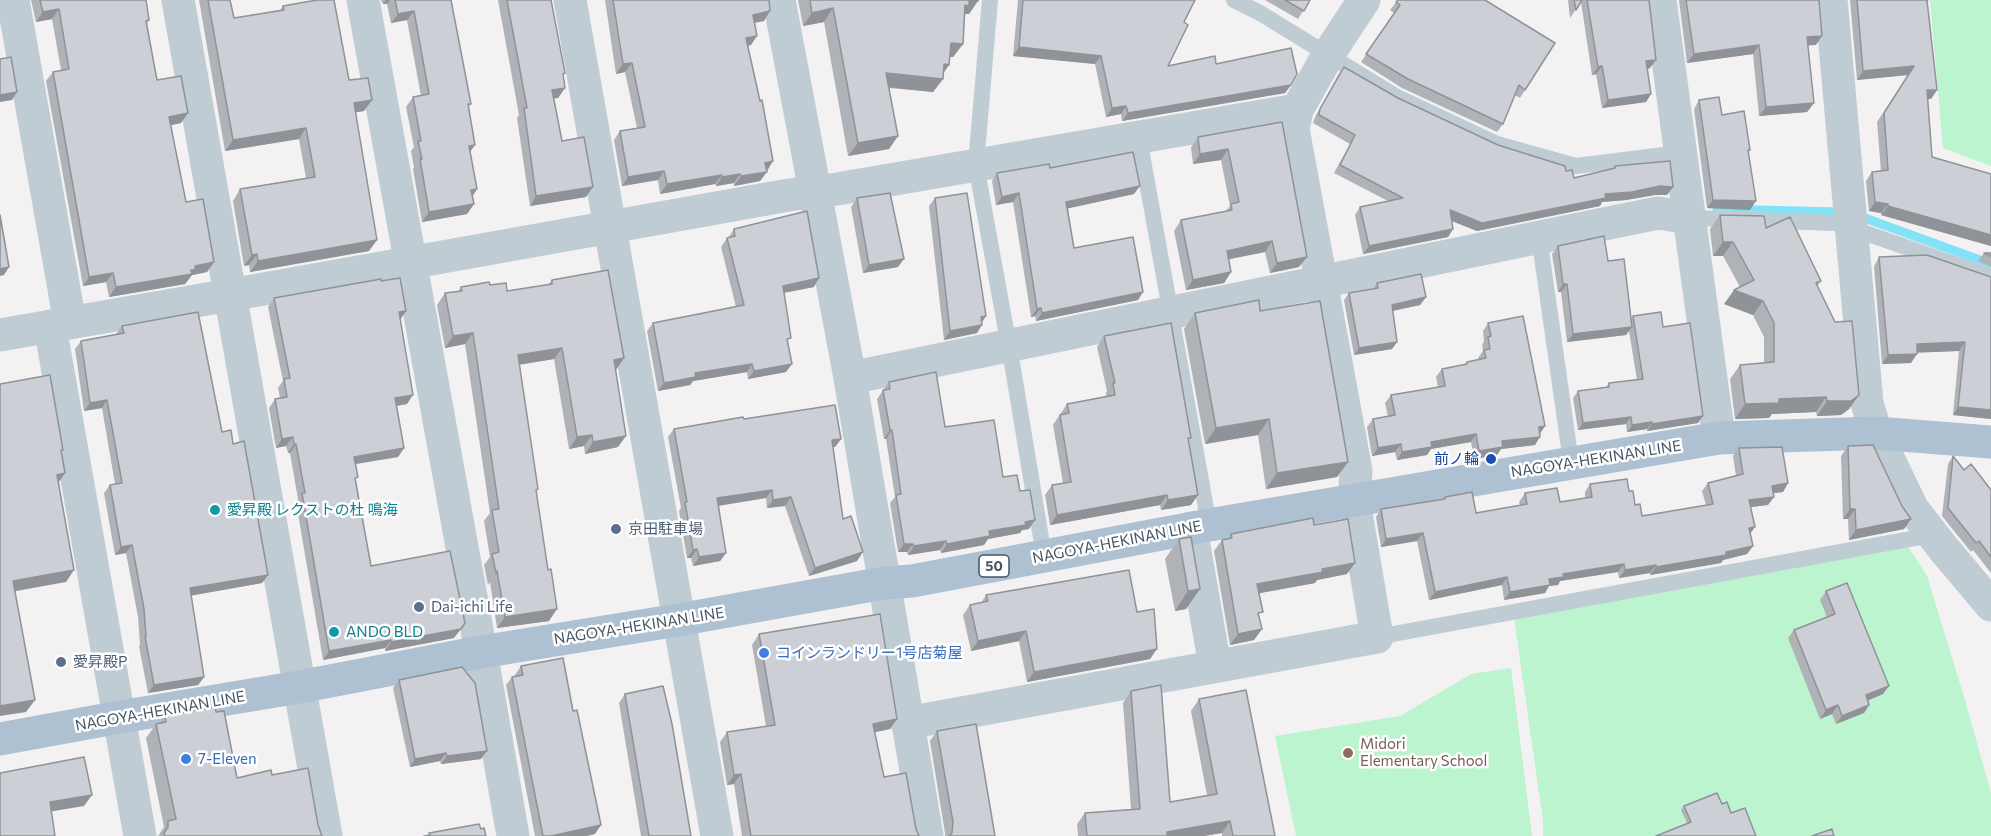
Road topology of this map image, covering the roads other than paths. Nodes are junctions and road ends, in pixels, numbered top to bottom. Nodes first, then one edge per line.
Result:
1 (13, 0) edge
2 (178, 0) edge
3 (363, 0) edge
4 (570, 0) edge
5 (779, 0) edge
6 (990, 0) edge
7 (1234, 0) edge
8 (1364, 0) edge
9 (1660, 0) edge
10 (1831, 0) edge
11 (1328, 55) junction
12 (1297, 110) junction
13 (1139, 138) junction
14 (1680, 153) junction
15 (976, 165) junction
16 (813, 192) junction
17 (1690, 218) junction
18 (609, 227) junction
19 (1851, 227) junction
20 (1539, 236) junction
21 (410, 263) junction
22 (1991, 277) edge
23 (1323, 282) junction
24 (230, 296) junction
25 (1172, 313) junction
26 (60, 325) junction
27 (0, 335) edge
28 (1008, 345) junction
29 (850, 378) junction
30 (1876, 433) junction
31 (1719, 438) junction
32 (1991, 442) edge
33 (1571, 462) junction
34 (1353, 501) junction
35 (1200, 526) junction
36 (1932, 535) junction
37 (1044, 556) junction
38 (884, 583) junction
39 (1991, 605) edge
40 (678, 620) junction
41 (1377, 637) junction
42 (481, 652) junction
43 (1215, 666) junction
44 (299, 687) junction
45 (120, 717) junction
46 (907, 723) junction
47 (0, 740) edge
48 (140, 836) edge
49 (326, 836) edge
50 (513, 836) edge
51 (717, 836) edge
52 (927, 836) edge

1 - 26 street
2 - 24 street
3 - 21 street
4 - 18 street
5 - 16 street
6 - 15 lane
7 - 11 lane
8 - 11 street
9 - 14 street
10 - 19 street
11 - 12 street
11 - 14 lane
12 - 13 street
12 - 23 street
13 - 15 street
13 - 25 lane
14 - 17 street
15 - 16 street
15 - 28 lane
16 - 18 street
16 - 29 street
17 - 19 lane
17 - 20 street
17 - 31 street
18 - 21 street
18 - 40 street
19 - 22 lane
19 - 30 street
20 - 23 street
20 - 33 lane
21 - 24 street
21 - 42 street
23 - 25 street
23 - 34 street
24 - 26 street
24 - 44 street
25 - 28 street
25 - 35 lane
26 - 27 street
26 - 45 street
28 - 29 street
28 - 37 lane
29 - 38 street
30 - 31 main road, NAGOYA-HEKINAN LINE / 50
30 - 32 main road, NAGOYA-HEKINAN LINE / 50
30 - 36 street
31 - 33 main road, NAGOYA-HEKINAN LINE / 50
33 - 34 main road, NAGOYA-HEKINAN LINE / 50
34 - 35 main road, NAGOYA-HEKINAN LINE / 50
34 - 41 street
35 - 37 main road, NAGOYA-HEKINAN LINE / 50
35 - 43 street
36 - 39 street
36 - 41 lane
37 - 38 main road, NAGOYA-HEKINAN LINE / 50
38 - 40 main road, NAGOYA-HEKINAN LINE / 50
38 - 46 street
40 - 42 main road, NAGOYA-HEKINAN LINE / 50
40 - 51 street
41 - 43 street
42 - 44 main road, NAGOYA-HEKINAN LINE / 50
42 - 50 street
43 - 46 street
44 - 45 main road, NAGOYA-HEKINAN LINE / 50
44 - 49 street
45 - 47 main road, NAGOYA-HEKINAN LINE / 50
45 - 48 street
46 - 52 street

